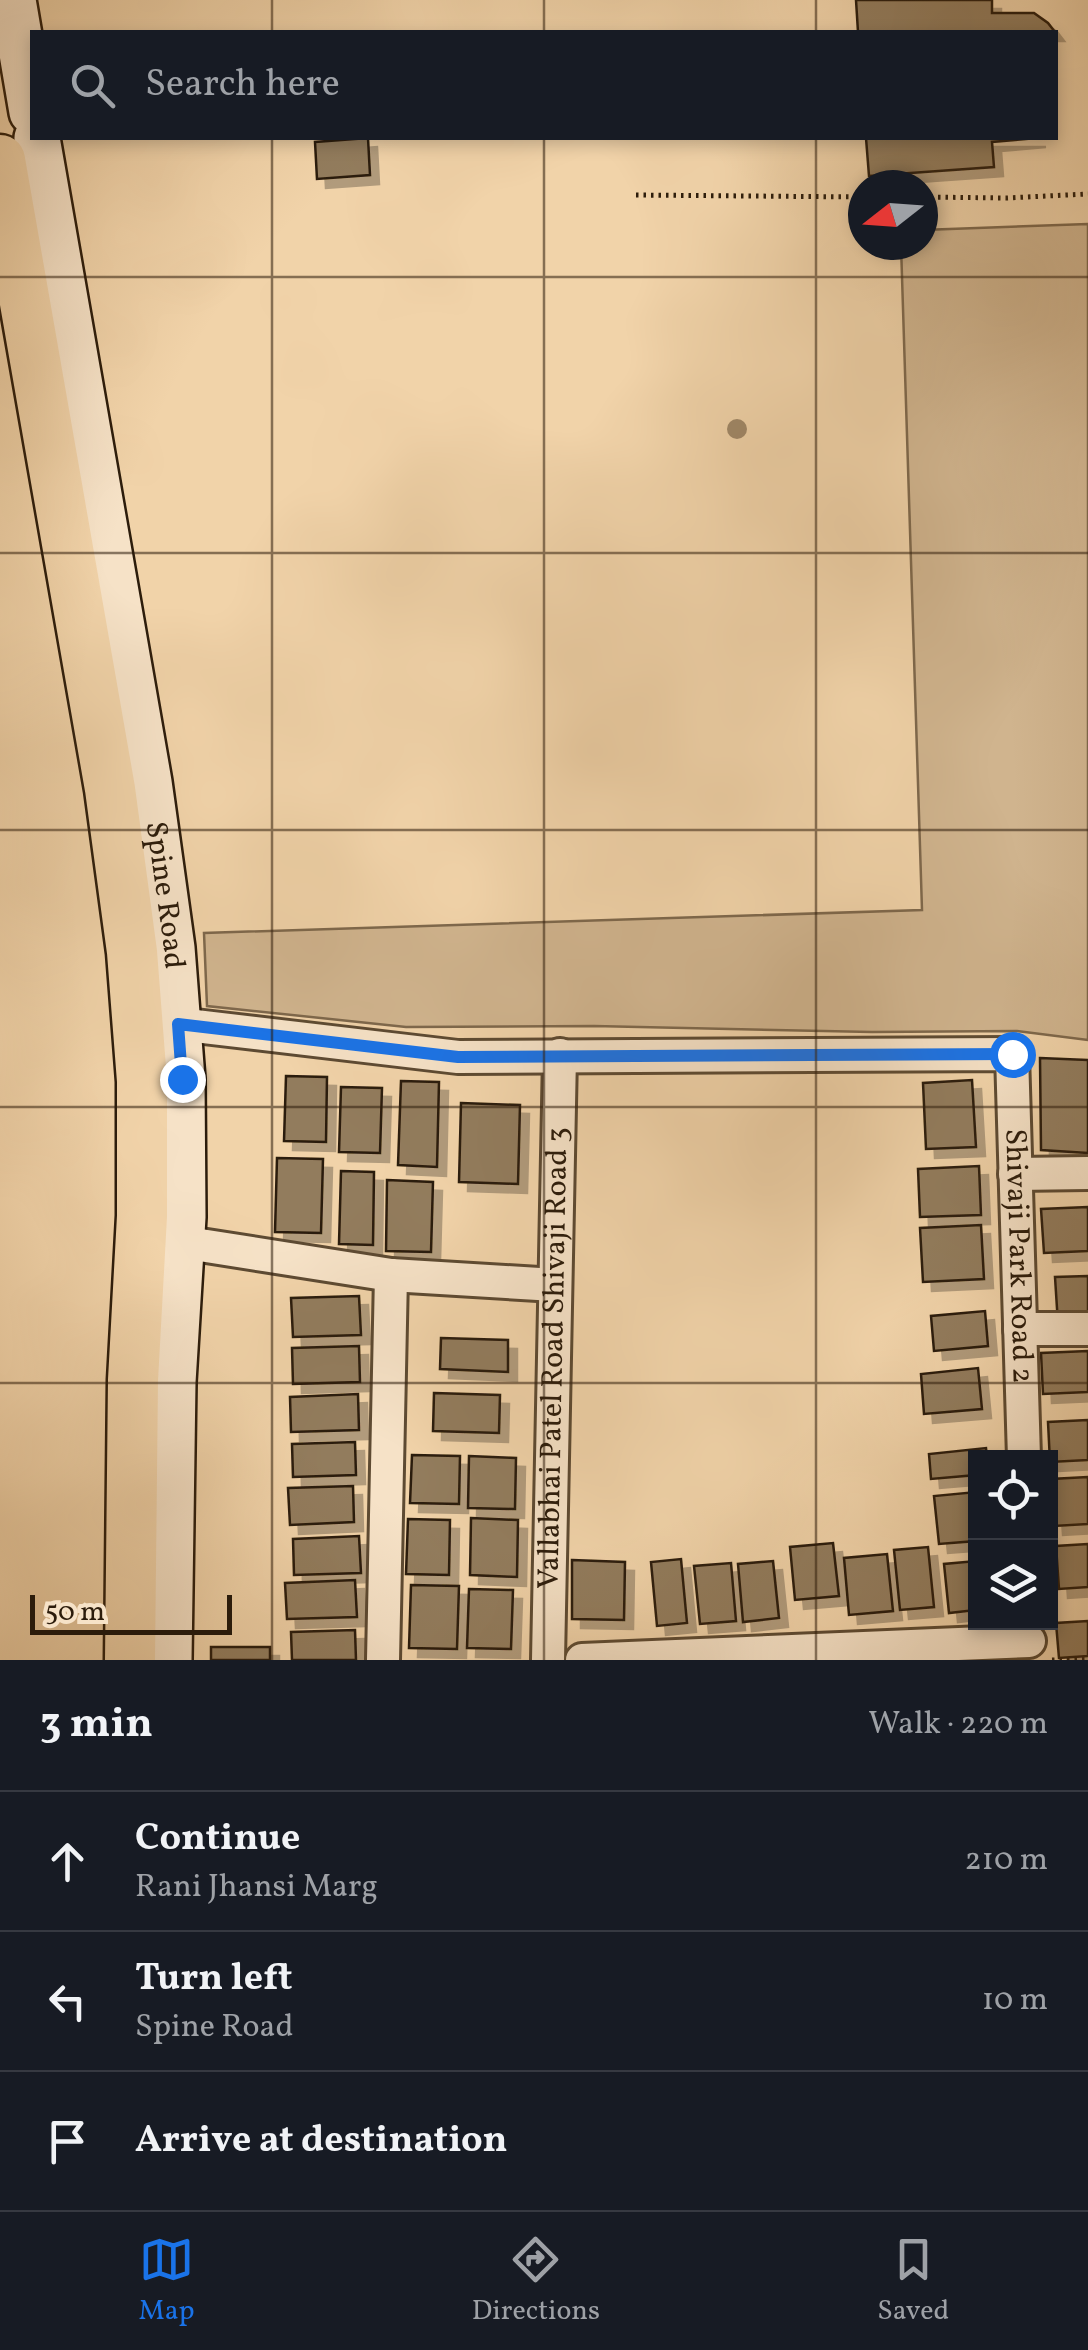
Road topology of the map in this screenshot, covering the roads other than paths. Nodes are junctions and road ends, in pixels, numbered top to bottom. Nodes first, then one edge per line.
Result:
1 (13, 0) edge
2 (30, 100) edge
3 (37, 140) edge
4 (0, 160) edge
5 (178, 1024) junction
6 (560, 1055) junction
7 (1015, 1174) junction
8 (1088, 1174) edge
9 (181, 1242) junction
10 (391, 1274) junction
11 (555, 1285) junction
12 (1020, 1329) junction
13 (1088, 1329) edge
14 (1024, 1450) edge
15 (1029, 1641) edge
16 (871, 1654) edge
17 (721, 1657) edge
18 (130, 1660) edge
19 (169, 1660) edge
20 (382, 1660) edge
21 (548, 1660) edge
22 (582, 1660) edge

1 - 2 street
3 - 5 street, Spine Road
4 - 18 main road, Spine Road
5 - 6 street
5 - 9 street, Spine Road
6 - 7 street, Shivaji Park Road 2
6 - 11 street, Vallabhai Patel Road Shivaji Road 3
7 - 8 street
7 - 12 street, Shivaji Park Road 2
9 - 10 street
9 - 19 street, Spine Road
10 - 11 street
10 - 20 street
11 - 21 street, Vallabhai Patel Road Shivaji Road 3
12 - 13 street
12 - 14 street, Shivaji Park Road 2
15 - 16 street
16 - 17 street
17 - 22 street

